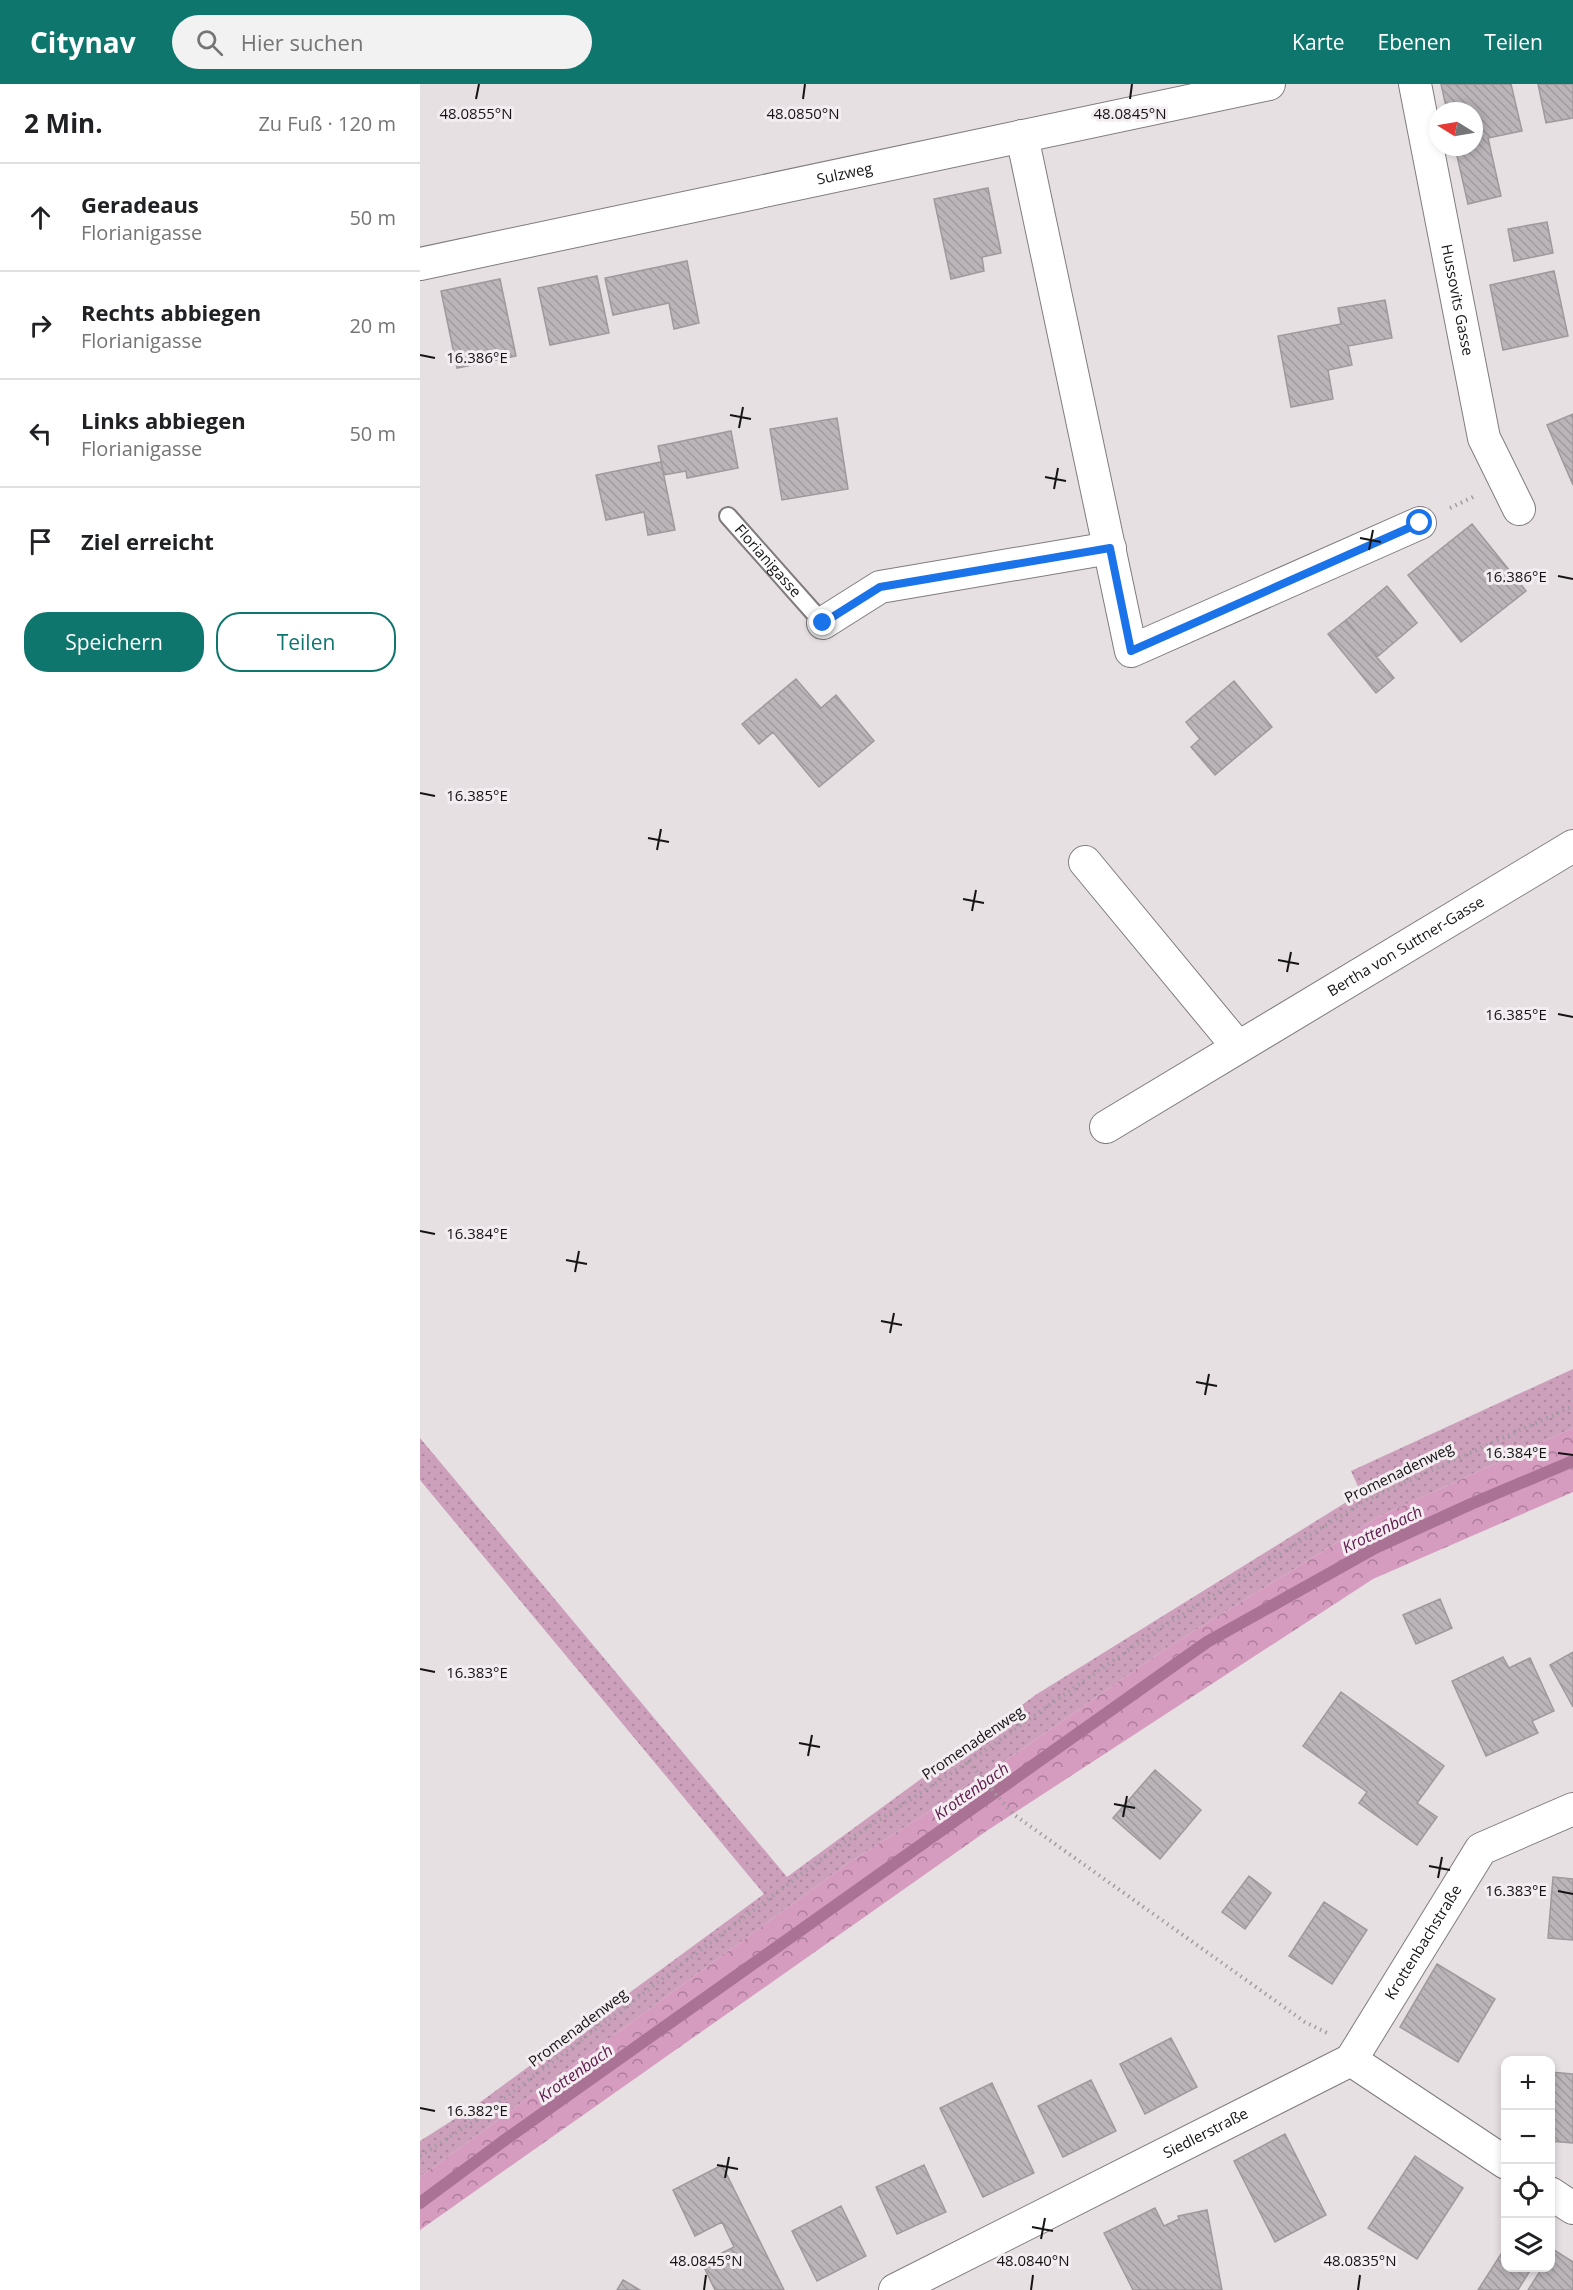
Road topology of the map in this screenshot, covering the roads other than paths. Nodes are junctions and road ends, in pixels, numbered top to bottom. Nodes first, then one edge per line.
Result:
1 (1269, 84) edge
2 (1415, 84) edge
3 (1022, 136) junction
4 (420, 264) edge
5 (1512, 495) road end
6 (728, 516) dead end
7 (1420, 523) road end
8 (1110, 548) junction
9 (823, 623) joint
10 (1573, 846) edge
11 (1085, 862) dead end
12 (1238, 1047) junction
13 (1106, 1127) dead end
14 (1573, 1809) edge
15 (1351, 2060) junction
16 (1501, 2160) edge
17 (1555, 2196) edge
18 (1573, 2208) edge
19 (895, 2290) edge

1 - 3 street, Sulzweg
2 - 5 street, Hussovits Gasse
3 - 4 street, Sulzweg
3 - 8 street
6 - 9 lane, Florianigasse
7 - 8 street
8 - 9 street, Florianigasse
10 - 12 street, Bertha von Suttner-Gasse
11 - 12 street
12 - 13 street, Bertha von Suttner-Gasse
14 - 15 street, Krottenbachstraße
15 - 16 street
15 - 19 street, Siedlerstraße
17 - 18 street

